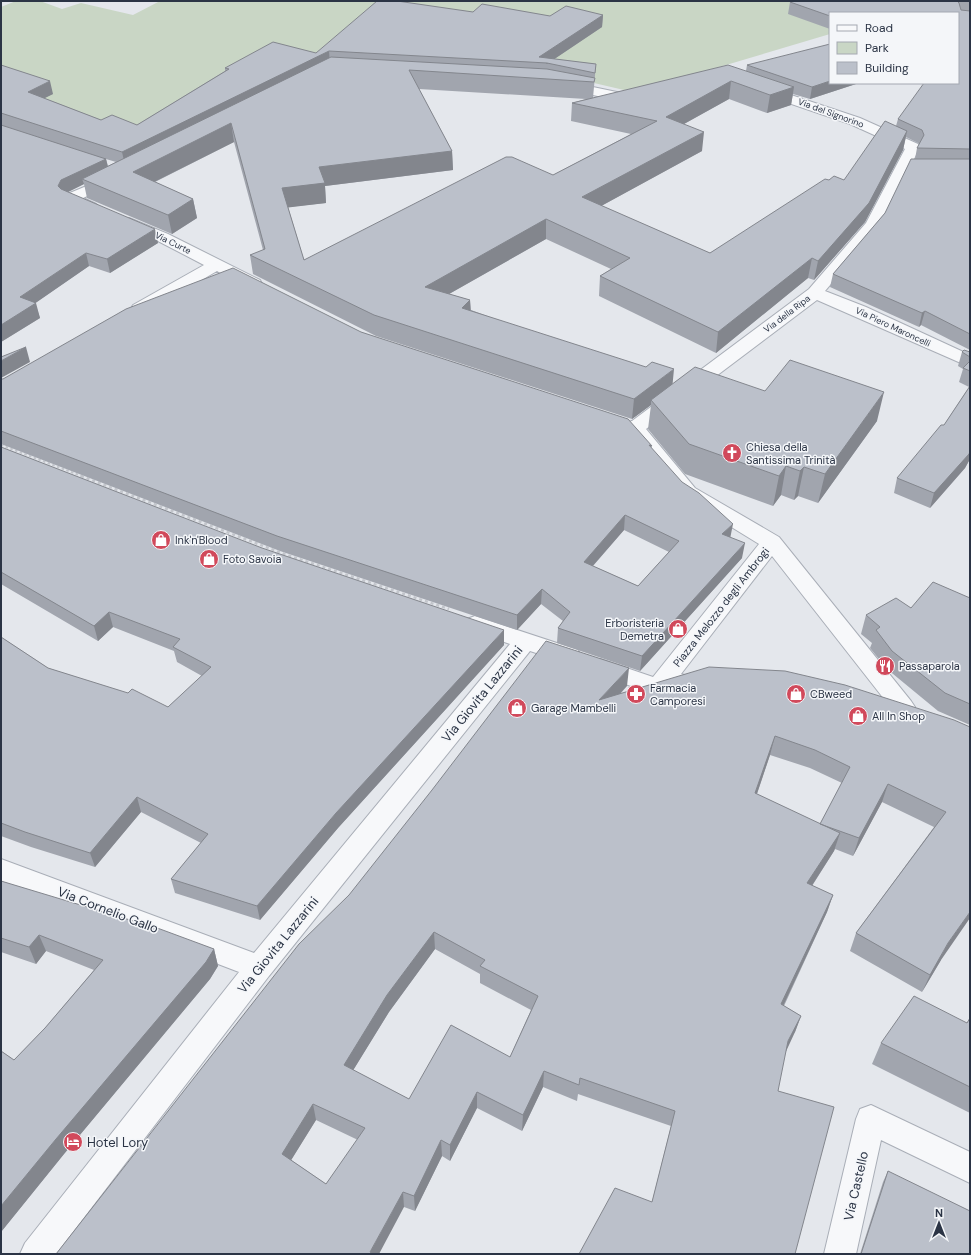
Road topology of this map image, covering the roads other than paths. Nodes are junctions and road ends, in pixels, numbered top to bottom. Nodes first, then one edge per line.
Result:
1 (554, 83) edge
2 (754, 86) edge
3 (651, 96) edge
4 (909, 166) joint
5 (111, 167) edge
6 (216, 265) junction
7 (272, 292) edge
8 (815, 293) junction
9 (128, 315) edge
10 (970, 362) edge
11 (772, 542) junction
12 (458, 619) edge
13 (525, 641) junction
14 (699, 678) edge
15 (658, 687) junction
16 (873, 700) edge
17 (903, 706) junction
18 (923, 716) edge
19 (1, 870) edge
20 (259, 967) junction
21 (970, 1168) edge
22 (36, 1254) edge
23 (840, 1254) edge

1 - 3 street
2 - 4 street, Via del Signorino
4 - 8 street, Via della Ripa
5 - 6 street, Via Curte
6 - 7 street, Via Curte
6 - 9 street
8 - 10 street, Via Piero Maroncelli
8 - 11 street, Via della Ripa
11 - 15 street, Piazza Melozzo degli Ambrogi
11 - 17 street, Piazza Melozzo degli Ambrogi
12 - 13 street
13 - 15 street
13 - 20 street, Via Giovita Lazzarini
14 - 15 street
16 - 17 street
17 - 18 street
19 - 20 street, Via Cornelio Gallo
20 - 22 street, Via Giovita Lazzarini
21 - 23 street, Via Castello

